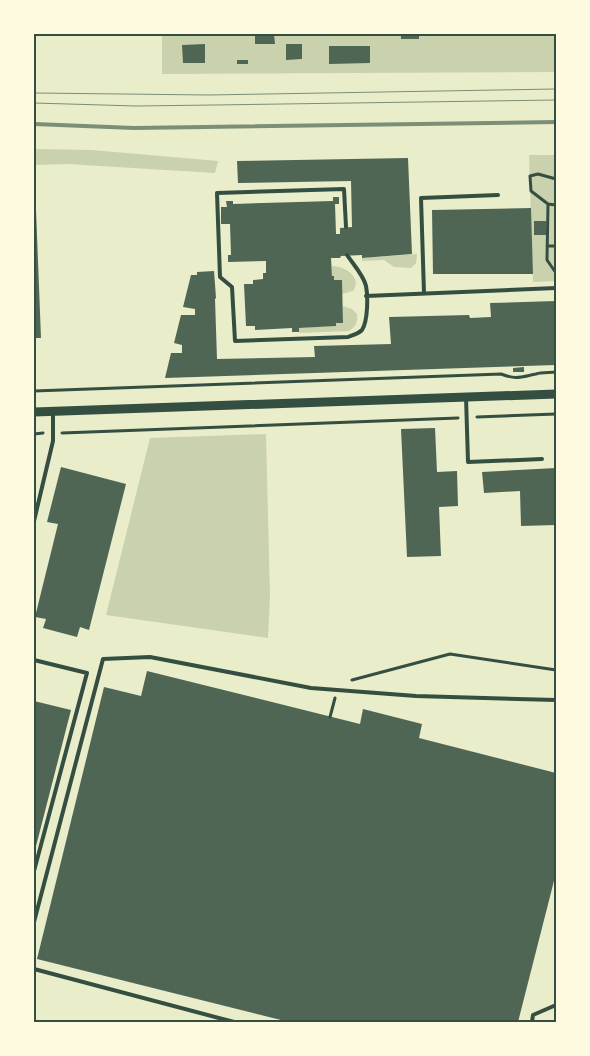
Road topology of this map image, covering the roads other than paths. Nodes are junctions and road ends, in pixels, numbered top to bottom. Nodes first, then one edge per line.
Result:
1 (498, 195) dead end
2 (346, 227) dead end
3 (348, 255) dead end
4 (556, 288) edge
5 (424, 293) junction
6 (366, 296) junction
7 (556, 394) edge
8 (466, 397) junction
9 (34, 412) edge
10 (53, 412) junction
11 (542, 459) dead end
12 (34, 521) edge
13 (34, 660) edge
14 (556, 700) edge
15 (34, 871) edge
16 (34, 922) edge
17 (34, 969) edge
18 (556, 1004) edge
19 (234, 1022) edge
20 (532, 1022) edge

1 - 5 lane
2 - 6 lane
3 - 6 lane
4 - 5 lane
5 - 6 lane
7 - 8 street
8 - 10 street
8 - 11 lane
9 - 10 street
10 - 12 lane
13 - 15 lane
14 - 16 lane
17 - 19 lane
18 - 20 lane

